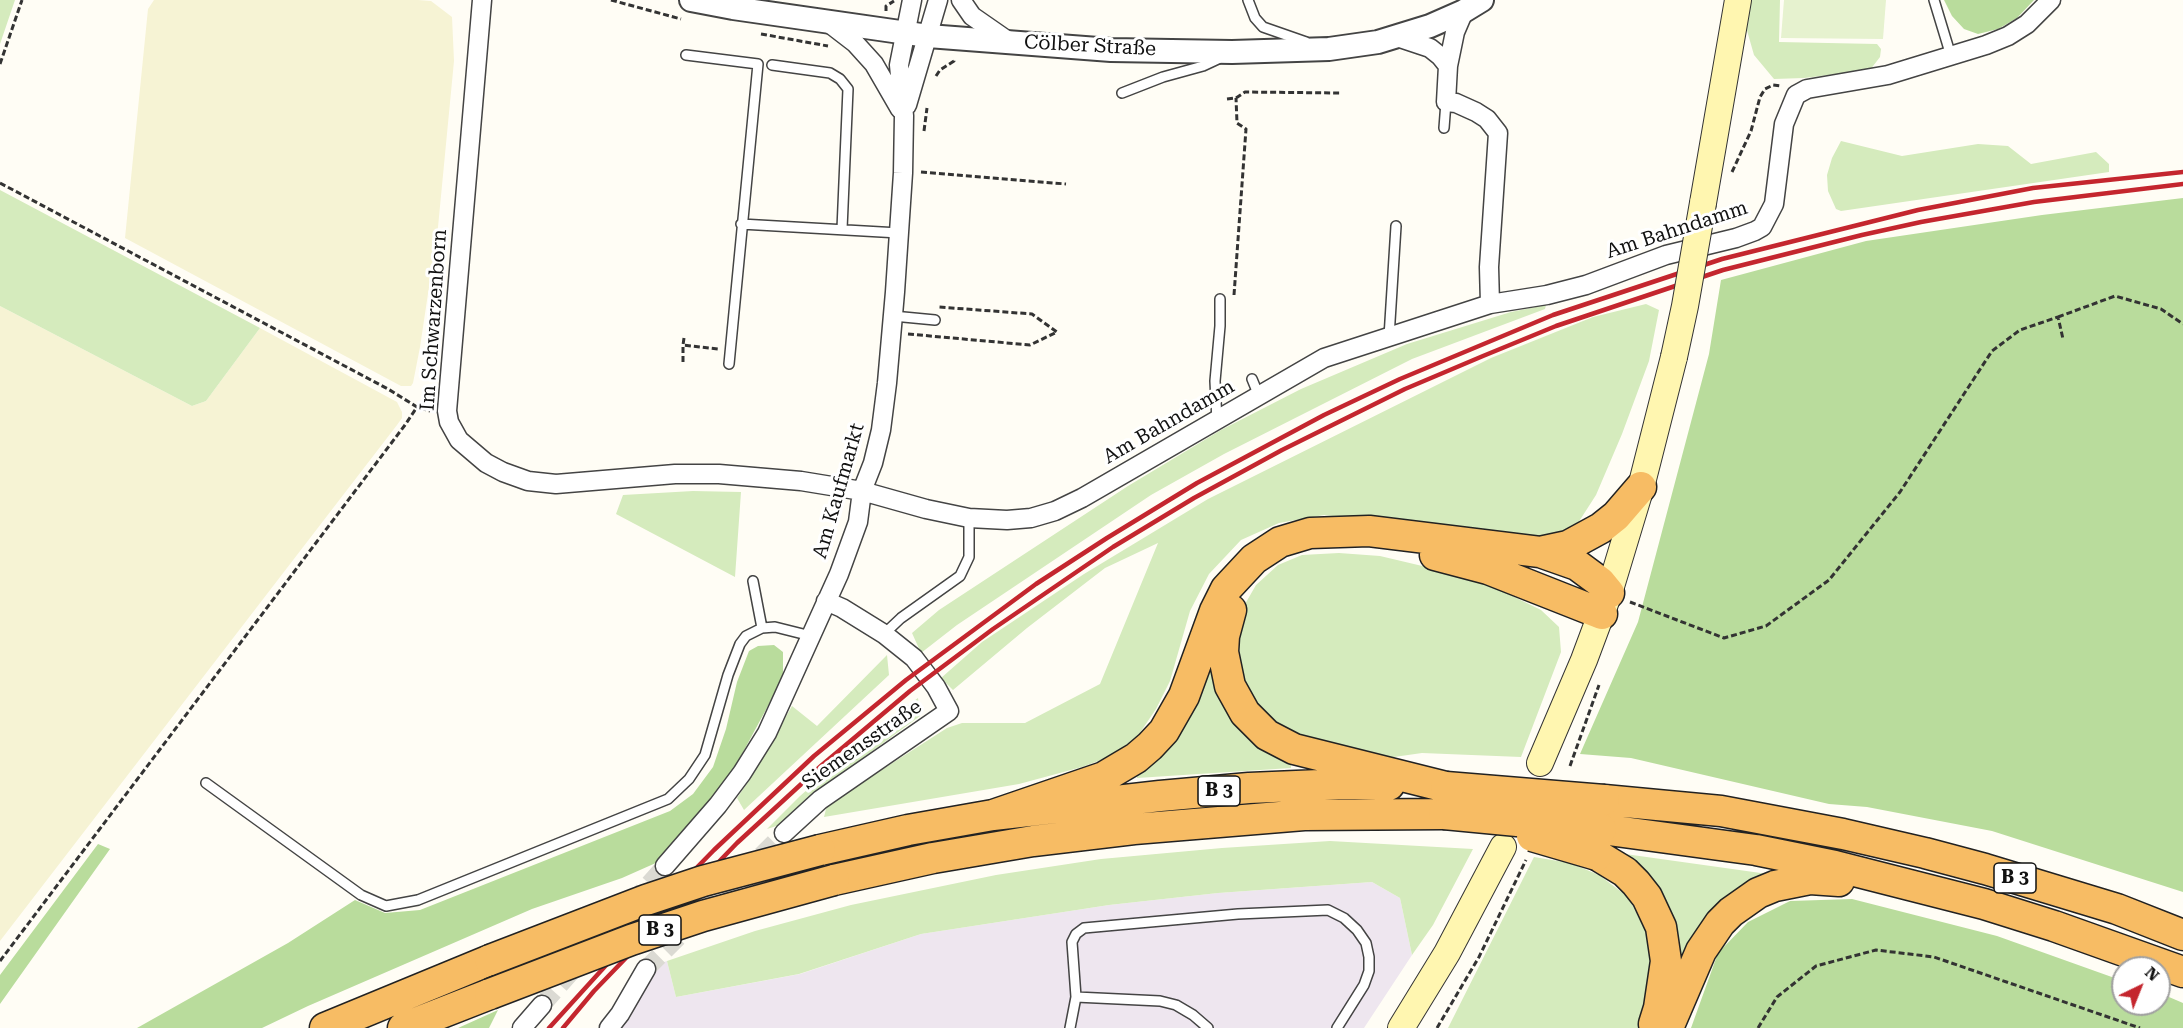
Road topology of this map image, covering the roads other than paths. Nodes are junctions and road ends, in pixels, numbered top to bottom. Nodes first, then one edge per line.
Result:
1 (482, 0) edge
2 (691, 0) edge
3 (912, 0) edge
4 (938, 0) edge
5 (962, 0) edge
6 (1248, 0) edge
7 (1738, 0) edge
8 (1934, 0) edge
9 (2051, 0) edge
10 (1473, 5) edge
11 (829, 23) junction
12 (916, 35) junction
13 (1397, 37) junction
14 (1008, 41) junction
15 (1329, 49) junction
16 (1232, 52) junction
17 (686, 55) dead end
18 (1951, 56) junction
19 (772, 65) dead end
20 (1448, 66) junction
21 (1122, 93) dead end
22 (1446, 102) junction
23 (904, 116) junction
24 (1444, 128) dead end
25 (741, 224) junction
26 (1396, 226) dead end
27 (842, 229) junction
28 (899, 233) junction
29 (1220, 299) dead end
30 (1490, 304) junction
31 (893, 316) junction
32 (935, 320) dead end
33 (1389, 337) junction
34 (729, 364) dead end
35 (1252, 379) dead end
36 (1259, 396) junction
37 (1217, 421) junction
38 (1641, 487) junction
39 (862, 491) junction
40 (969, 518) junction
41 (1540, 552) junction
42 (753, 581) dead end
43 (826, 601) junction
44 (1605, 603) junction
45 (762, 628) junction
46 (884, 634) junction
47 (811, 636) junction
48 (1540, 763) dead end
49 (206, 783) dead end
50 (1452, 806) junction
51 (993, 815) junction
52 (784, 833) tunnel mouth
53 (1599, 842) junction
54 (1503, 847) dead end
55 (665, 866) tunnel mouth
56 (1920, 888) junction
57 (2183, 935) edge
58 (646, 969) tunnel mouth
59 (2183, 972) edge
60 (1076, 997) junction
61 (542, 1005) tunnel mouth
62 (325, 1028) edge
63 (403, 1028) edge
64 (522, 1028) edge
65 (609, 1028) edge
66 (1070, 1028) edge
67 (1208, 1028) edge
68 (1337, 1028) edge
69 (1401, 1028) edge
70 (1653, 1028) edge
71 (1668, 1028) edge

1 - 39 street, Im Schwarzenborn
2 - 11 street, Cölber Straße
3 - 12 street
4 - 12 street
5 - 14 street
6 - 15 lane
7 - 38 main road, bridge
8 - 18 lane
9 - 18 street
10 - 13 street, Cölber Straße
10 - 20 street
11 - 12 street, Cölber Straße
11 - 23 street
12 - 14 street, Cölber Straße
12 - 23 street, Am Kaufmarkt
13 - 15 street, Cölber Straße
13 - 20 street
14 - 16 street, Cölber Straße
15 - 16 street, Cölber Straße
16 - 21 lane
17 - 25 lane
18 - 30 street, Am Bahndamm
19 - 27 lane
20 - 22 street
22 - 24 lane
22 - 30 street
23 - 28 street, Am Kaufmarkt
25 - 27 lane
25 - 34 lane
26 - 33 lane
27 - 28 lane
28 - 31 street, Am Kaufmarkt
29 - 37 lane
30 - 33 street, Am Bahndamm
31 - 32 lane
31 - 39 street, Am Kaufmarkt
33 - 36 street, Am Bahndamm
35 - 36 lane
36 - 37 street, Am Bahndamm
37 - 40 street, Am Bahndamm
38 - 41 highway
38 - 44 main road
39 - 40 street, Am Bahndamm
39 - 43 street, Am Kaufmarkt
40 - 46 lane
41 - 44 highway
41 - 51 highway
42 - 45 lane
43 - 46 street, Siemensstraße
43 - 47 street, Am Kaufmarkt
44 - 48 main road
44 - 50 highway
45 - 47 lane
45 - 49 lane
46 - 52 street, Siemensstraße
47 - 55 street, Am Kaufmarkt
50 - 51 highway, B 3
50 - 53 highway, bridge
50 - 57 highway, B 3, bridge
50 - 63 highway, B 3, bridge
51 - 62 highway, B 3, bridge
53 - 56 highway, B 3
53 - 70 highway
54 - 69 main road
56 - 59 highway, B 3
56 - 71 highway
58 - 65 street
60 - 66 lane
60 - 67 lane
60 - 68 lane
61 - 64 street

